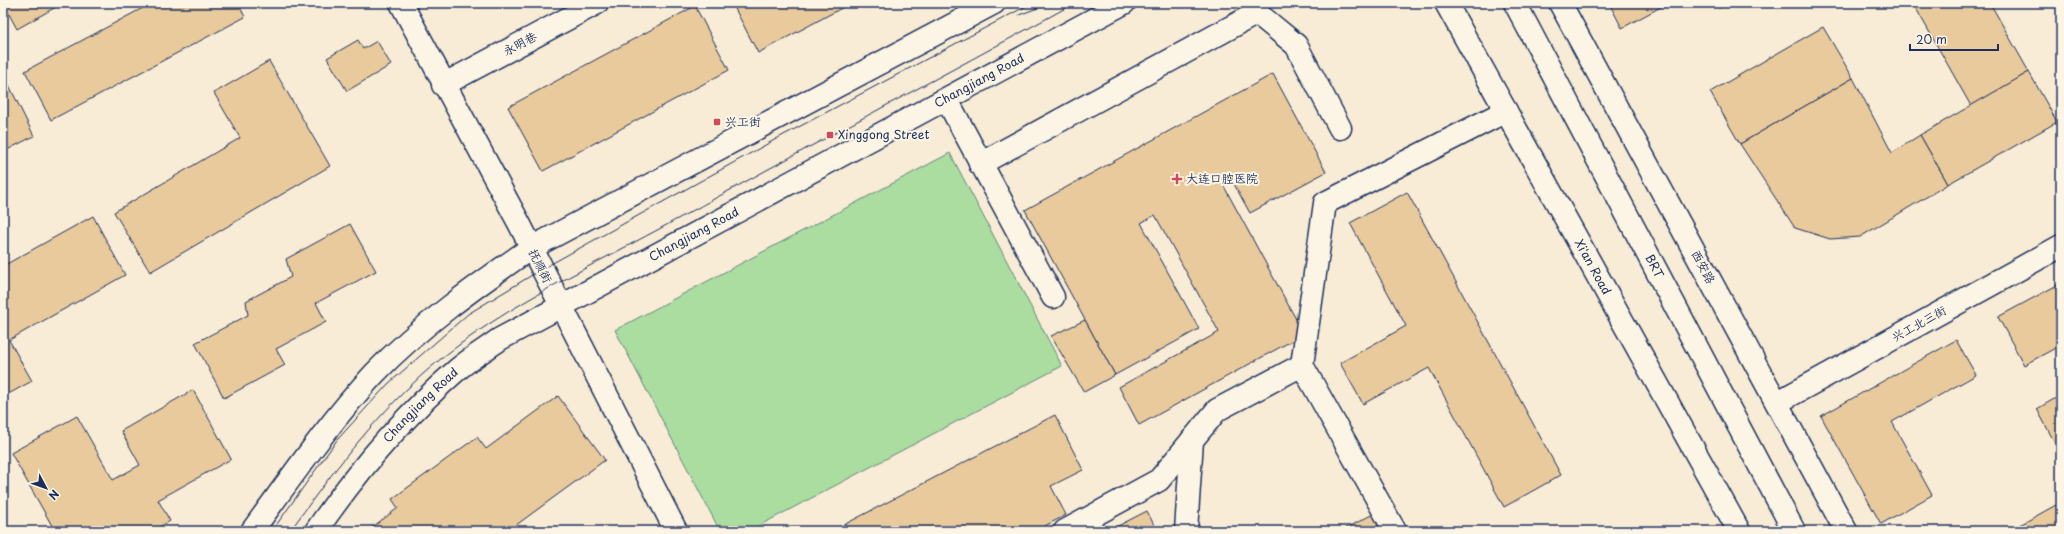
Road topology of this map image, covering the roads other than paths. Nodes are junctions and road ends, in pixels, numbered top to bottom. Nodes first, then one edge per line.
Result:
1 (401, 3) edge
2 (598, 3) edge
3 (994, 3) edge
4 (1124, 3) edge
5 (1446, 3) edge
6 (1515, 3) edge
7 (1560, 3) edge
8 (443, 85) junction
9 (947, 100) junction
10 (1506, 111) junction
11 (1340, 128) dead end
12 (980, 164) junction
13 (2061, 246) edge
14 (531, 248) junction
15 (1053, 297) dead end
16 (560, 306) junction
17 (1302, 365) junction
18 (1778, 402) junction
19 (1192, 440) junction
20 (252, 531) edge
21 (316, 531) edge
22 (676, 531) edge
23 (1065, 531) edge
24 (1186, 531) edge
25 (1396, 531) edge
26 (1739, 531) edge
27 (1794, 531) edge
28 (1846, 531) edge

1 - 8 main road, 抚顺街
2 - 8 main road, 永明巷
3 - 14 main road
4 - 9 main road, Changjiang Road
5 - 10 main road, Xi'an Road
6 - 27 main road, BRT
7 - 18 main road, 西安路
8 - 14 main road, 抚顺街
9 - 12 main road
9 - 16 main road, Changjiang Road
10 - 17 main road
10 - 26 main road, Xi'an Road
11 - 12 main road
12 - 15 main road
13 - 18 main road, 兴工北三街
14 - 16 main road, 抚顺街
14 - 20 main road
16 - 21 main road, Changjiang Road
16 - 22 main road, 抚顺街
17 - 19 main road
17 - 25 main road
18 - 28 main road, 西安路
19 - 23 main road
19 - 24 main road

